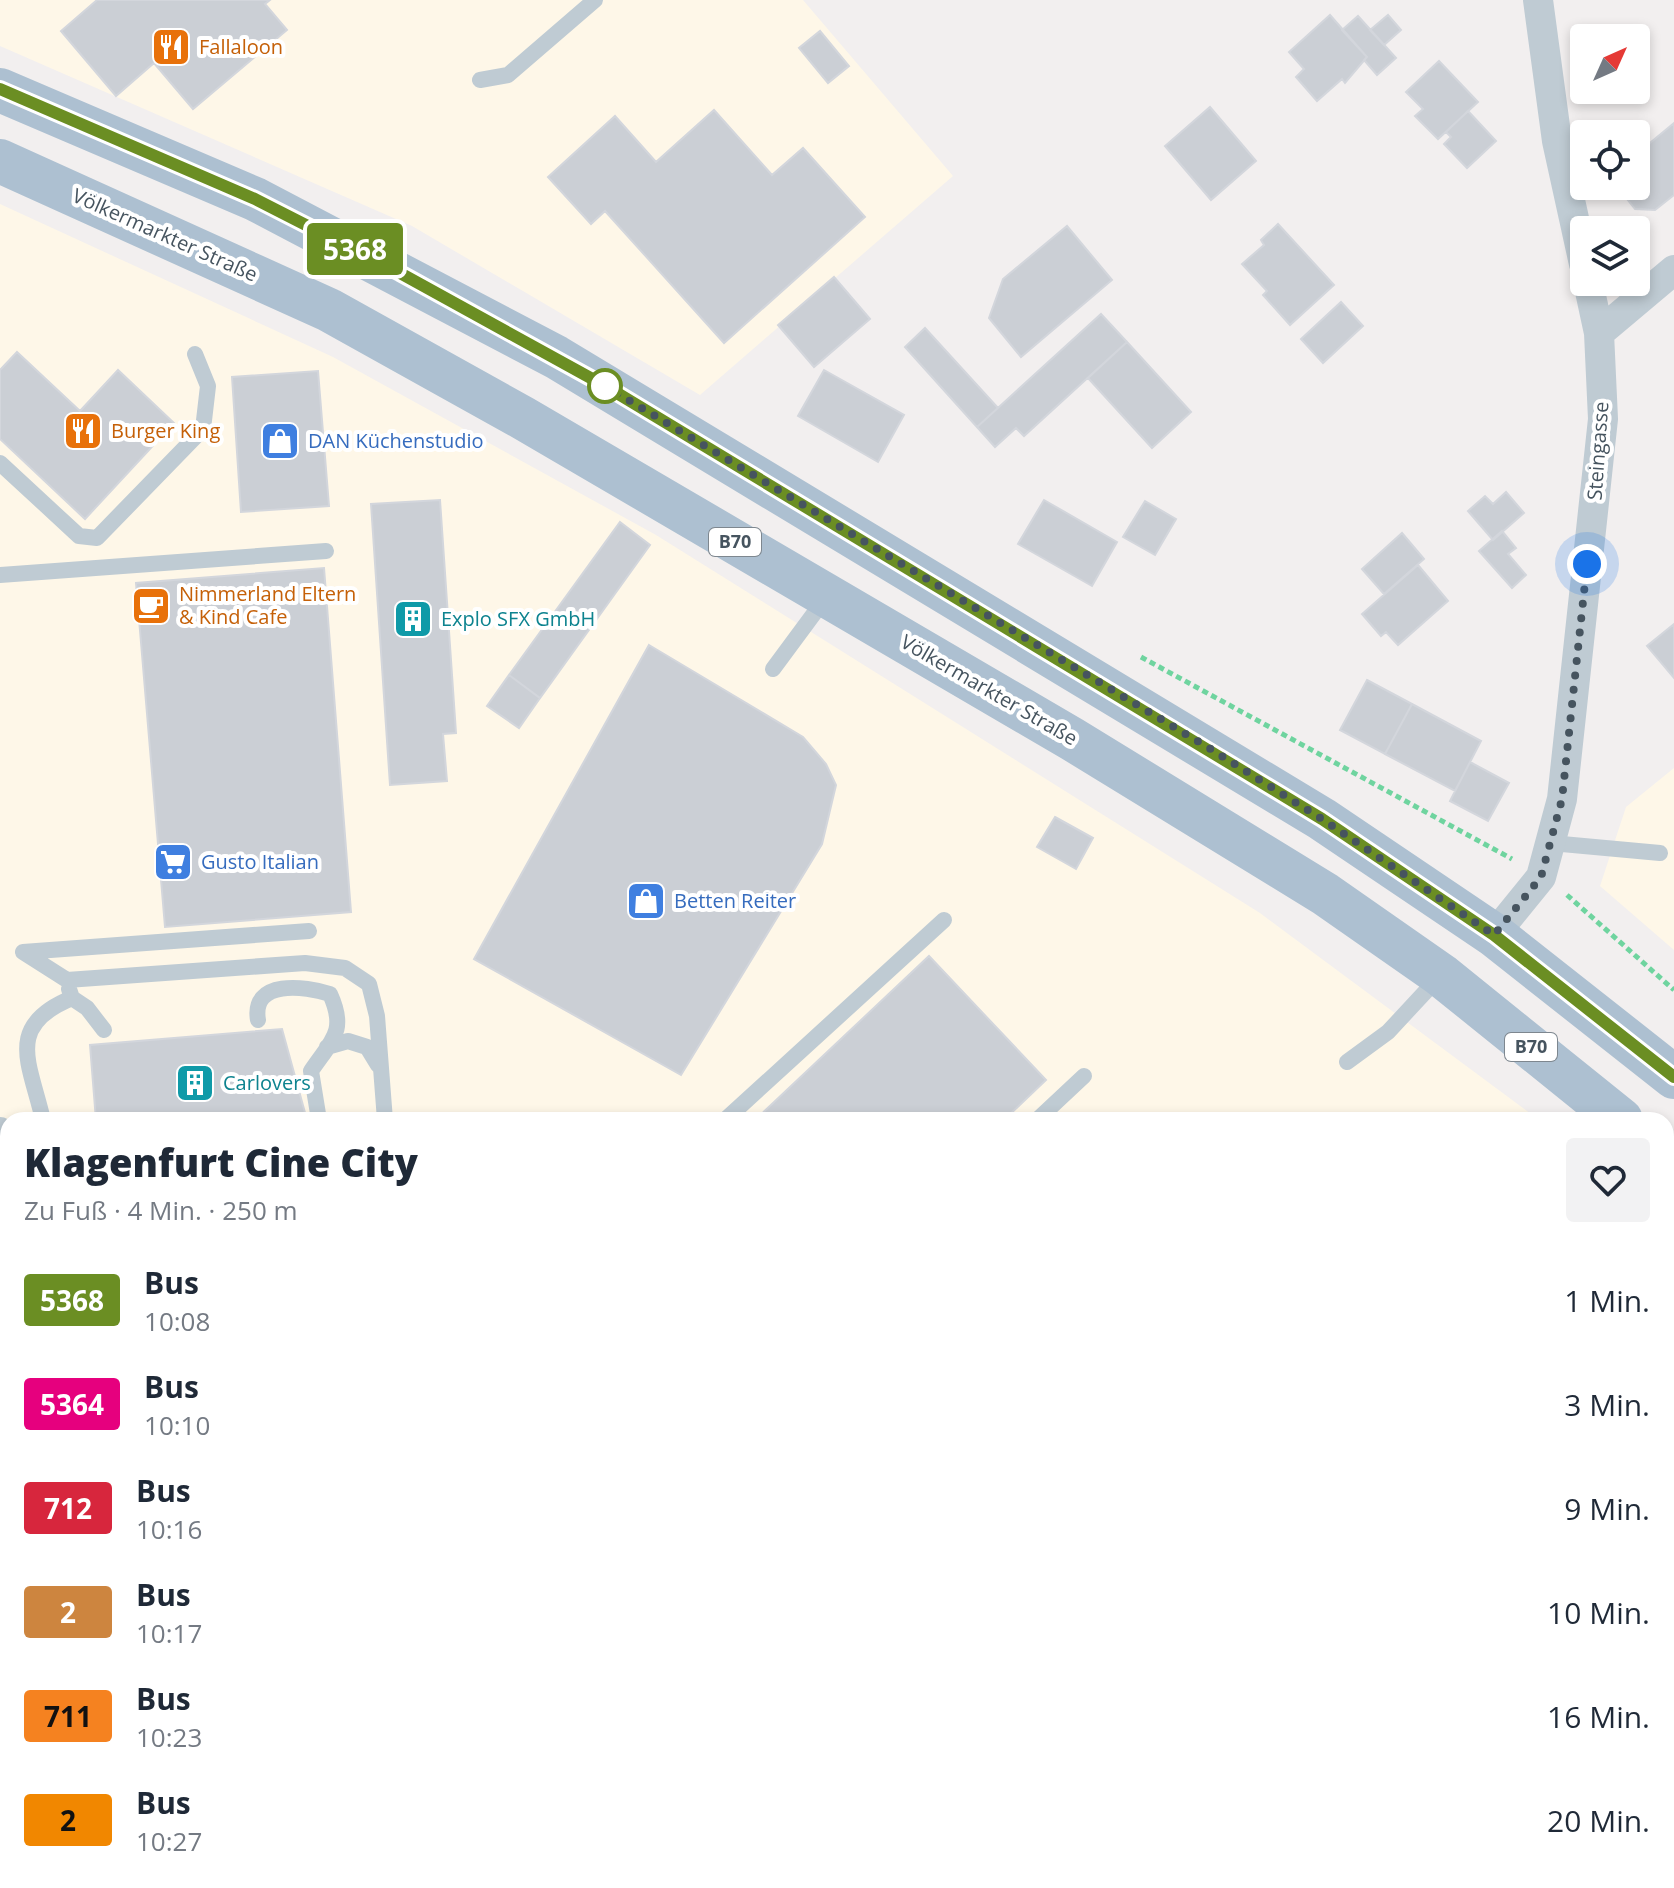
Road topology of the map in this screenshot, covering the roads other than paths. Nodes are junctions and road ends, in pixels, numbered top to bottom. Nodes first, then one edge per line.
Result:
1 (595, 0) edge
2 (1538, 0) edge
3 (480, 80) dead end
4 (0, 90) edge
5 (0, 161) edge
6 (1573, 216) edge
7 (364, 254) junction
8 (1674, 270) edge
9 (1591, 296) edge
10 (329, 310) junction
11 (1599, 333) junction
12 (195, 354) dead end
13 (556, 357) junction
14 (523, 418) junction
15 (0, 463) edge
16 (863, 539) junction
17 (326, 551) dead end
18 (0, 575) edge
19 (827, 596) junction
20 (773, 669) dead end
21 (1186, 734) junction
22 (1151, 785) junction
23 (1551, 843) junction
24 (1660, 853) dead end
25 (944, 920) dead end
26 (309, 931) dead end
27 (1494, 935) junction
28 (1441, 975) junction
29 (67, 980) junction
30 (72, 998) junction
31 (258, 1020) dead end
32 (104, 1030) dead end
33 (327, 1047) junction
34 (1347, 1062) dead end
35 (382, 1072) junction
36 (1084, 1076) dead end
37 (1674, 1077) edge
38 (41, 1112) edge
39 (318, 1112) edge
40 (384, 1112) edge
41 (734, 1112) edge
42 (1046, 1112) edge
43 (1611, 1112) edge

1 - 3 lane
2 - 6 street
4 - 7 main road
5 - 10 main road, Völkermarkter Straße / B70
7 - 10 main road
7 - 13 main road
8 - 11 street
9 - 11 street, Steingasse
10 - 14 main road, Völkermarkter Straße / B70
11 - 23 street, Steingasse
12 - 15 lane
13 - 14 main road
13 - 16 main road
14 - 19 main road, Völkermarkter Straße / B70
16 - 19 main road
16 - 21 main road
17 - 18 lane
19 - 20 lane
19 - 22 main road, Völkermarkter Straße / B70
21 - 22 main road
21 - 27 main road
22 - 28 main road, Völkermarkter Straße / B70
23 - 24 lane
23 - 27 street, Steingasse
25 - 41 lane
26 - 29 lane
27 - 28 main road
27 - 37 main road
28 - 34 lane
28 - 43 main road, Völkermarkter Straße / B70
29 - 30 lane
29 - 35 lane
30 - 32 lane
30 - 38 lane
31 - 33 lane
33 - 35 lane
33 - 39 lane
35 - 40 lane
36 - 42 lane

